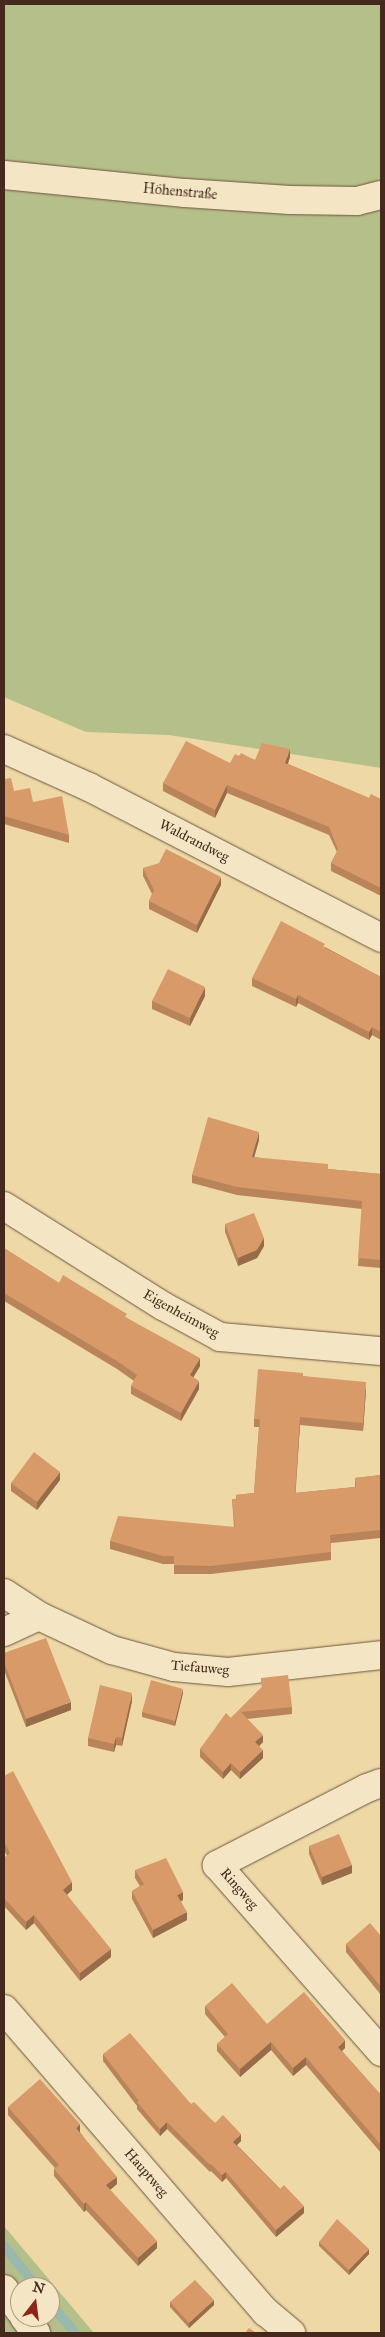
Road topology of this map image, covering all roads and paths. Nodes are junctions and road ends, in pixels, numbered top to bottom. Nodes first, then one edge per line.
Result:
1 (4, 175) edge
2 (369, 198) edge
3 (4, 749) edge
4 (381, 938) edge
5 (4, 1206) edge
6 (381, 1351) edge
7 (4, 1593) edge
8 (39, 1616) junction
9 (4, 1632) edge
10 (381, 1655) edge
11 (381, 1783) edge
12 (4, 2009) edge
13 (381, 2052) edge
14 (291, 2333) edge

1 - 2 street, Höhenstraße
3 - 4 street, Waldrandweg
5 - 6 street, Eigenheimweg
7 - 8 street, Tiefauweg
8 - 9 street
8 - 10 street, Tiefauweg
11 - 13 street, Ringweg
12 - 14 street, Hauptweg

